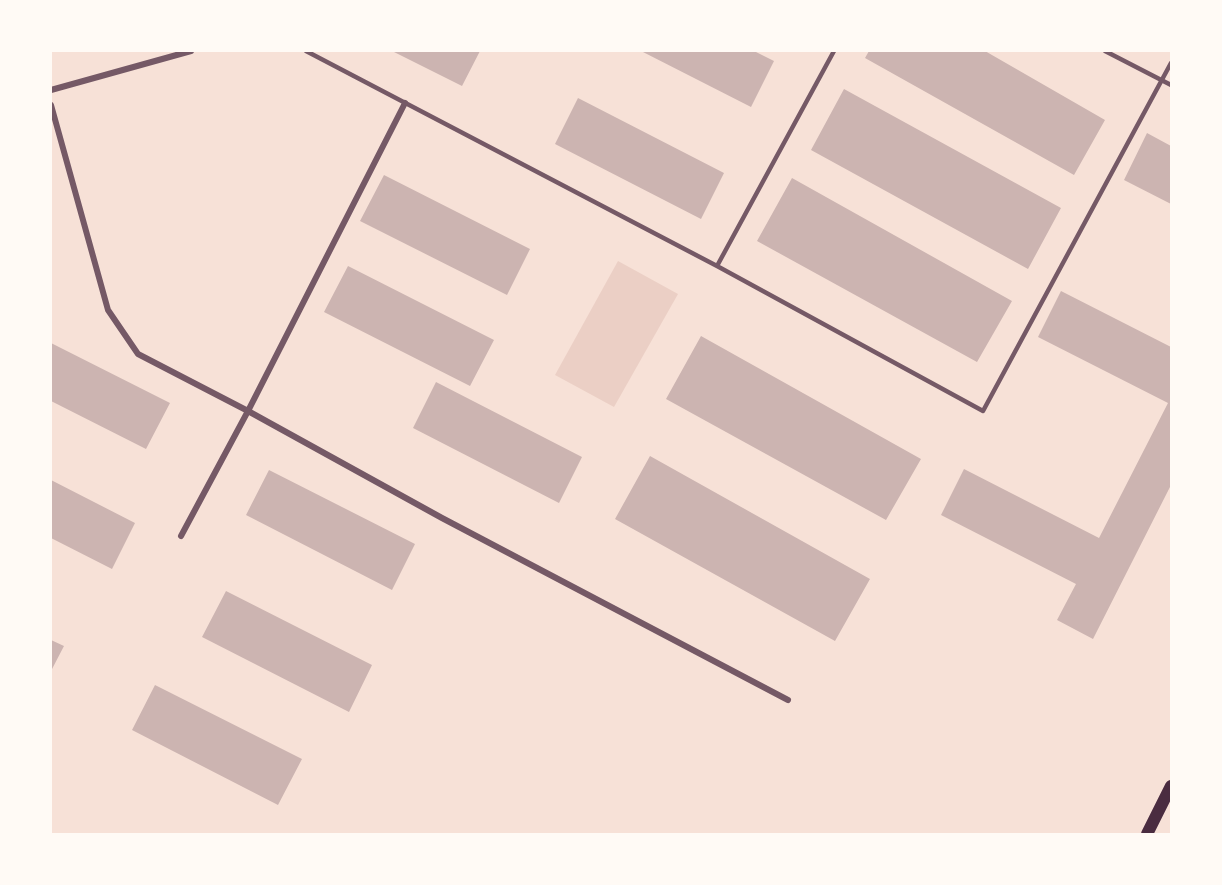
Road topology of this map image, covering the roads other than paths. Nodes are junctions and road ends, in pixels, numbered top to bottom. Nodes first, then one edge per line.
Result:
1 (191, 51) edge
2 (306, 51) edge
3 (834, 51) edge
4 (1105, 51) edge
5 (1171, 63) edge
6 (1161, 80) junction
7 (1171, 85) edge
8 (51, 90) edge
9 (405, 103) junction
10 (51, 105) edge
11 (717, 266) junction
12 (248, 411) junction
13 (181, 536) dead end
14 (788, 700) dead end
15 (1171, 786) edge
16 (1147, 834) edge

1 - 8 street
2 - 9 lane
3 - 11 lane
4 - 6 lane
5 - 6 lane
6 - 7 lane
6 - 11 lane
9 - 11 lane
9 - 12 street
10 - 12 street
12 - 13 street
12 - 14 street
15 - 16 main road

